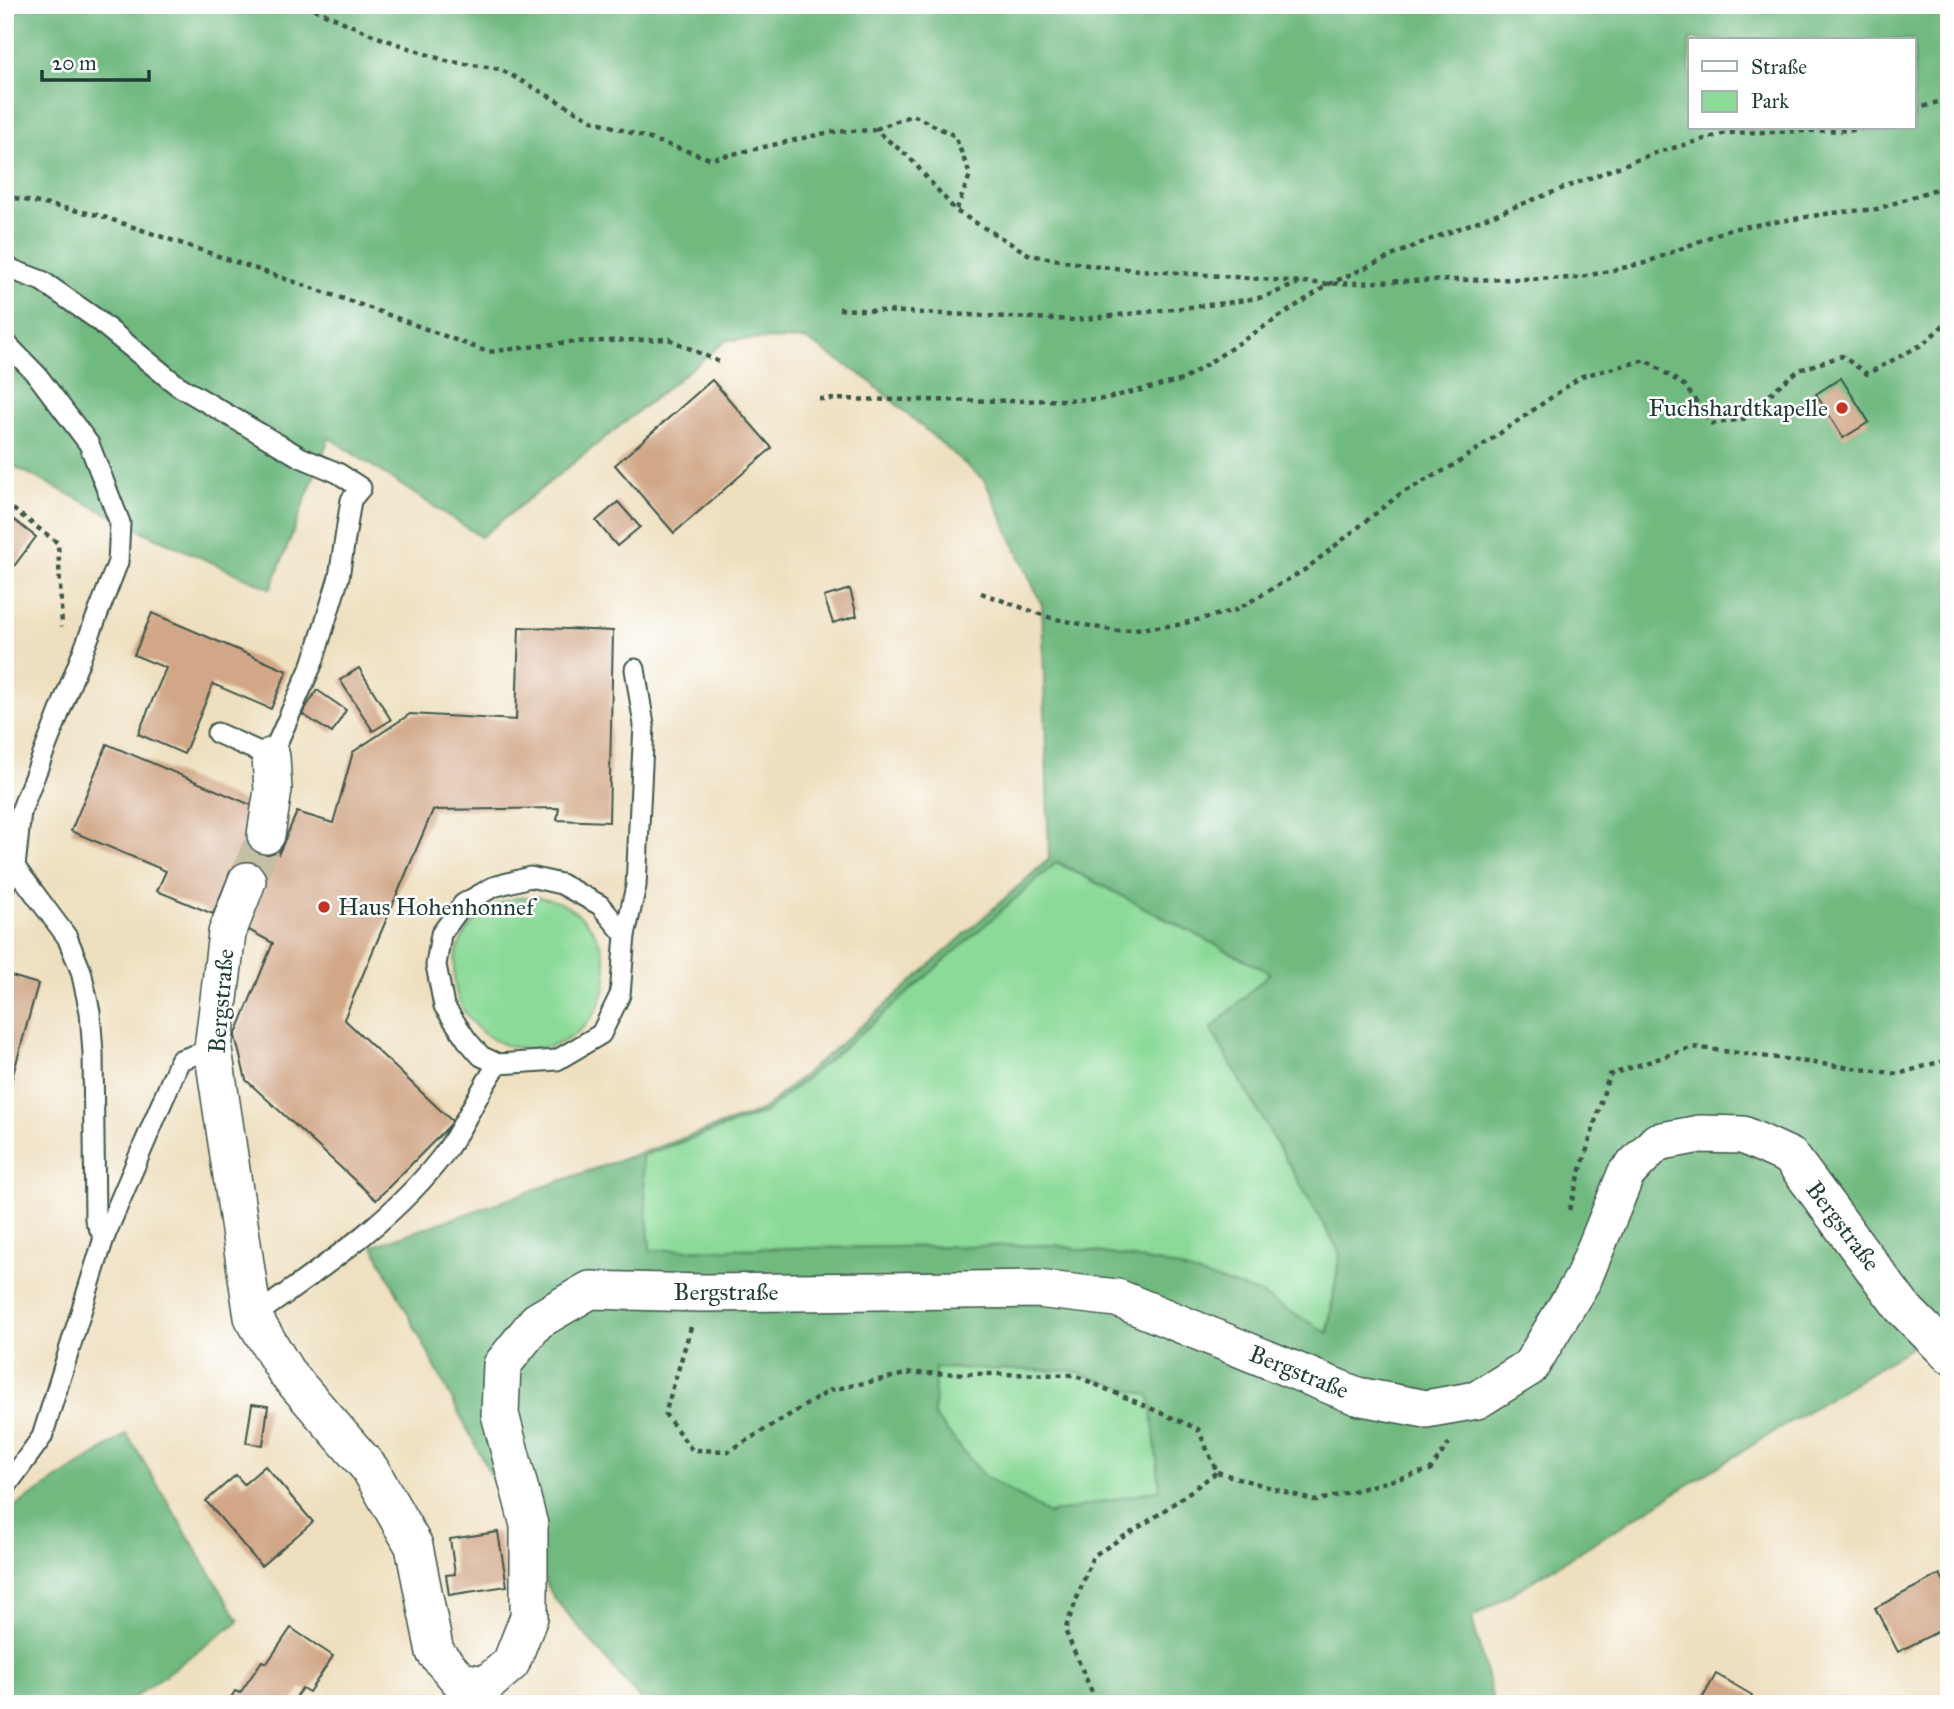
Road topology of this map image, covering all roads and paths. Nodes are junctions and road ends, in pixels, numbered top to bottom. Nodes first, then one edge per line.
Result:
1 (305, 5) edge
2 (1949, 99) edge
3 (1916, 109) edge
4 (875, 130) junction
5 (1857, 130) edge
6 (1949, 188) edge
7 (5, 201) edge
8 (956, 211) junction
9 (5, 267) edge
10 (1301, 282) junction
11 (1329, 284) junction
12 (839, 309) dead end
13 (1949, 320) edge
14 (5, 342) edge
15 (719, 362) dead end
16 (819, 399) dead end
17 (5, 503) edge
18 (981, 593) dead end
19 (635, 669) dead end
20 (71, 678) junction
21 (217, 733) dead end
22 (271, 757) junction
23 (266, 835) tunnel mouth
24 (15, 867) junction
25 (247, 881) tunnel mouth
26 (5, 886) edge
27 (625, 936) junction
28 (213, 1049) junction
29 (498, 1064) junction
30 (104, 1238) junction
31 (702, 1293) junction
32 (253, 1317) junction
33 (1949, 1354) edge
34 (1477, 1400) junction
35 (1217, 1472) junction
36 (5, 1488) edge
37 (490, 1694) edge
38 (1097, 1704) edge

1 - 4 path
2 - 3 path
4 - 8 path
4 - 8 path
5 - 11 path
6 - 11 path
7 - 15 path
8 - 10 path
9 - 22 lane
10 - 11 path
10 - 12 path
11 - 16 path
13 - 18 path
14 - 20 lane
17 - 20 path
19 - 27 lane
20 - 24 lane
21 - 22 lane
22 - 23 street
24 - 26 lane
24 - 30 lane
25 - 28 street, Bergstraße
27 - 29 lane
27 - 29 lane
28 - 30 lane
28 - 32 street, Bergstraße
29 - 32 lane
30 - 36 lane
31 - 34 street, Bergstraße
31 - 35 path
31 - 37 street, Bergstraße
32 - 37 street, Bergstraße
33 - 34 street, Bergstraße
34 - 35 path
35 - 38 path

